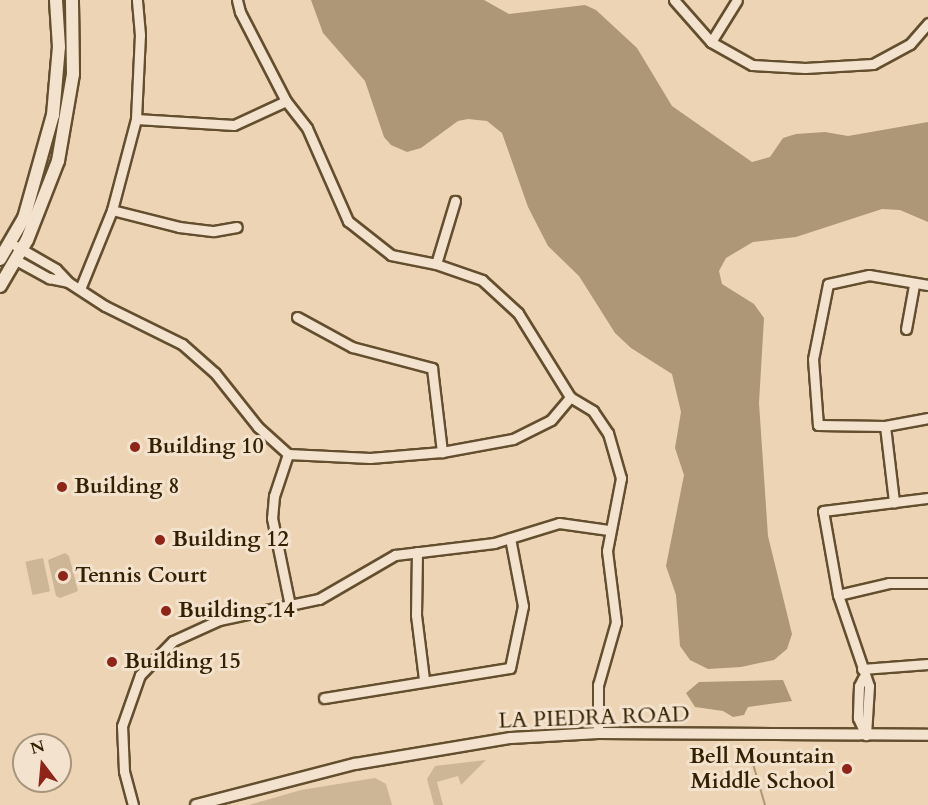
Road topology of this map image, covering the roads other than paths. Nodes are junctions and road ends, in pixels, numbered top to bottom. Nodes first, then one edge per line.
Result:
1 (56, 0) edge
2 (63, 0) edge
3 (72, 0) edge
4 (137, 0) edge
5 (237, 0) edge
6 (674, 0) edge
7 (737, 0) edge
8 (928, 24) edge
9 (711, 42) junction
10 (73, 74) junction
11 (286, 101) junction
12 (136, 119) junction
13 (455, 201) dead end
14 (112, 210) junction
15 (237, 227) dead end
16 (10, 243) junction
17 (19, 255) junction
18 (0, 259) edge
19 (436, 264) junction
20 (914, 285) junction
21 (928, 285) edge
22 (0, 286) edge
23 (80, 288) junction
24 (297, 317) dead end
25 (906, 329) dead end
26 (570, 397) junction
27 (928, 418) edge
28 (885, 426) junction
29 (442, 452) junction
30 (288, 454) junction
31 (928, 498) edge
32 (894, 502) junction
33 (609, 530) junction
34 (510, 538) junction
35 (417, 552) junction
36 (928, 583) edge
37 (838, 595) junction
38 (290, 606) junction
39 (928, 664) edge
40 (862, 673) junction
41 (424, 679) junction
42 (324, 698) dead end
43 (598, 733) junction
44 (866, 735) junction
45 (928, 735) edge
46 (133, 805) edge
47 (196, 805) edge

1 - 16 main road
2 - 10 main road
3 - 10 main road
4 - 12 street
5 - 11 street
6 - 9 street
7 - 9 street
8 - 9 street
10 - 17 main road
11 - 12 street
11 - 19 street
12 - 14 street
13 - 19 street
14 - 15 street
14 - 23 street
16 - 17 street
16 - 18 main road
17 - 22 main road
17 - 23 street
19 - 26 street
20 - 21 street
20 - 25 street
20 - 28 street
23 - 30 street
24 - 29 street
26 - 29 street
26 - 33 street
27 - 28 street
28 - 32 street
29 - 30 street
30 - 38 street
31 - 32 street
32 - 37 street
33 - 34 street
33 - 43 street
34 - 35 street
34 - 41 street
35 - 38 street
35 - 41 street
36 - 37 street
37 - 40 street
38 - 46 street
39 - 40 street
40 - 44 street
41 - 42 street
43 - 44 street, LA PIEDRA ROAD
43 - 47 street, LA PIEDRA ROAD
44 - 45 street, LA PIEDRA ROAD

